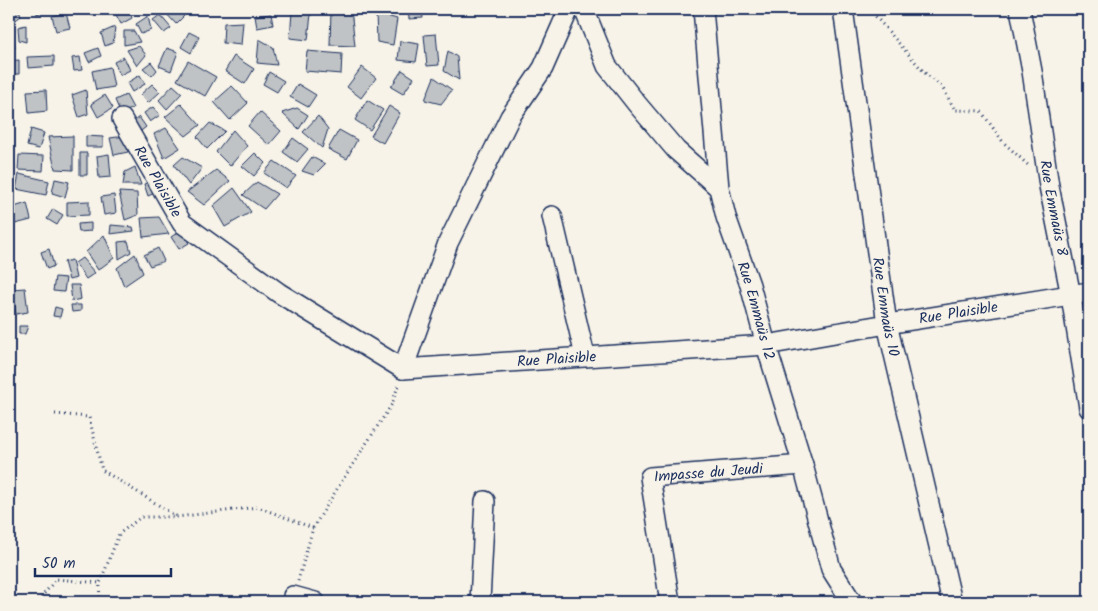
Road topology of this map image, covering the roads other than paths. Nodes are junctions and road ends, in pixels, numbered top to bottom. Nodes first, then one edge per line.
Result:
1 (569, 9) edge
2 (584, 9) edge
3 (703, 9) edge
4 (843, 9) edge
5 (1020, 9) edge
6 (122, 118) dead end
7 (719, 188) junction
8 (552, 216) dead end
9 (1080, 294) edge
10 (887, 324) junction
11 (766, 345) junction
12 (585, 356) junction
13 (403, 369) junction
14 (1089, 408) edge
15 (803, 465) junction
16 (485, 501) dead end
17 (293, 596) road end
18 (315, 602) edge
19 (480, 602) edge
20 (670, 602) edge
21 (851, 602) edge
22 (952, 602) edge

1 - 13 street
2 - 7 street
3 - 7 street, Rue Emmaüs 12
4 - 10 street, Rue Emmaüs 10
5 - 9 street, Rue Emmaüs 8
6 - 13 street, Rue Plaisible
7 - 11 street, Rue Emmaüs 12
8 - 12 street
9 - 10 street, Rue Plaisible
9 - 14 street, Rue Emmaüs 8
10 - 11 street, Rue Plaisible
10 - 22 street, Rue Emmaüs 10
11 - 12 street, Rue Plaisible
11 - 15 street, Rue Emmaüs 12
12 - 13 street, Rue Plaisible
15 - 20 street, Impasse du Jeudi
15 - 21 street, Rue Emmaüs 12
16 - 19 street
17 - 18 street

